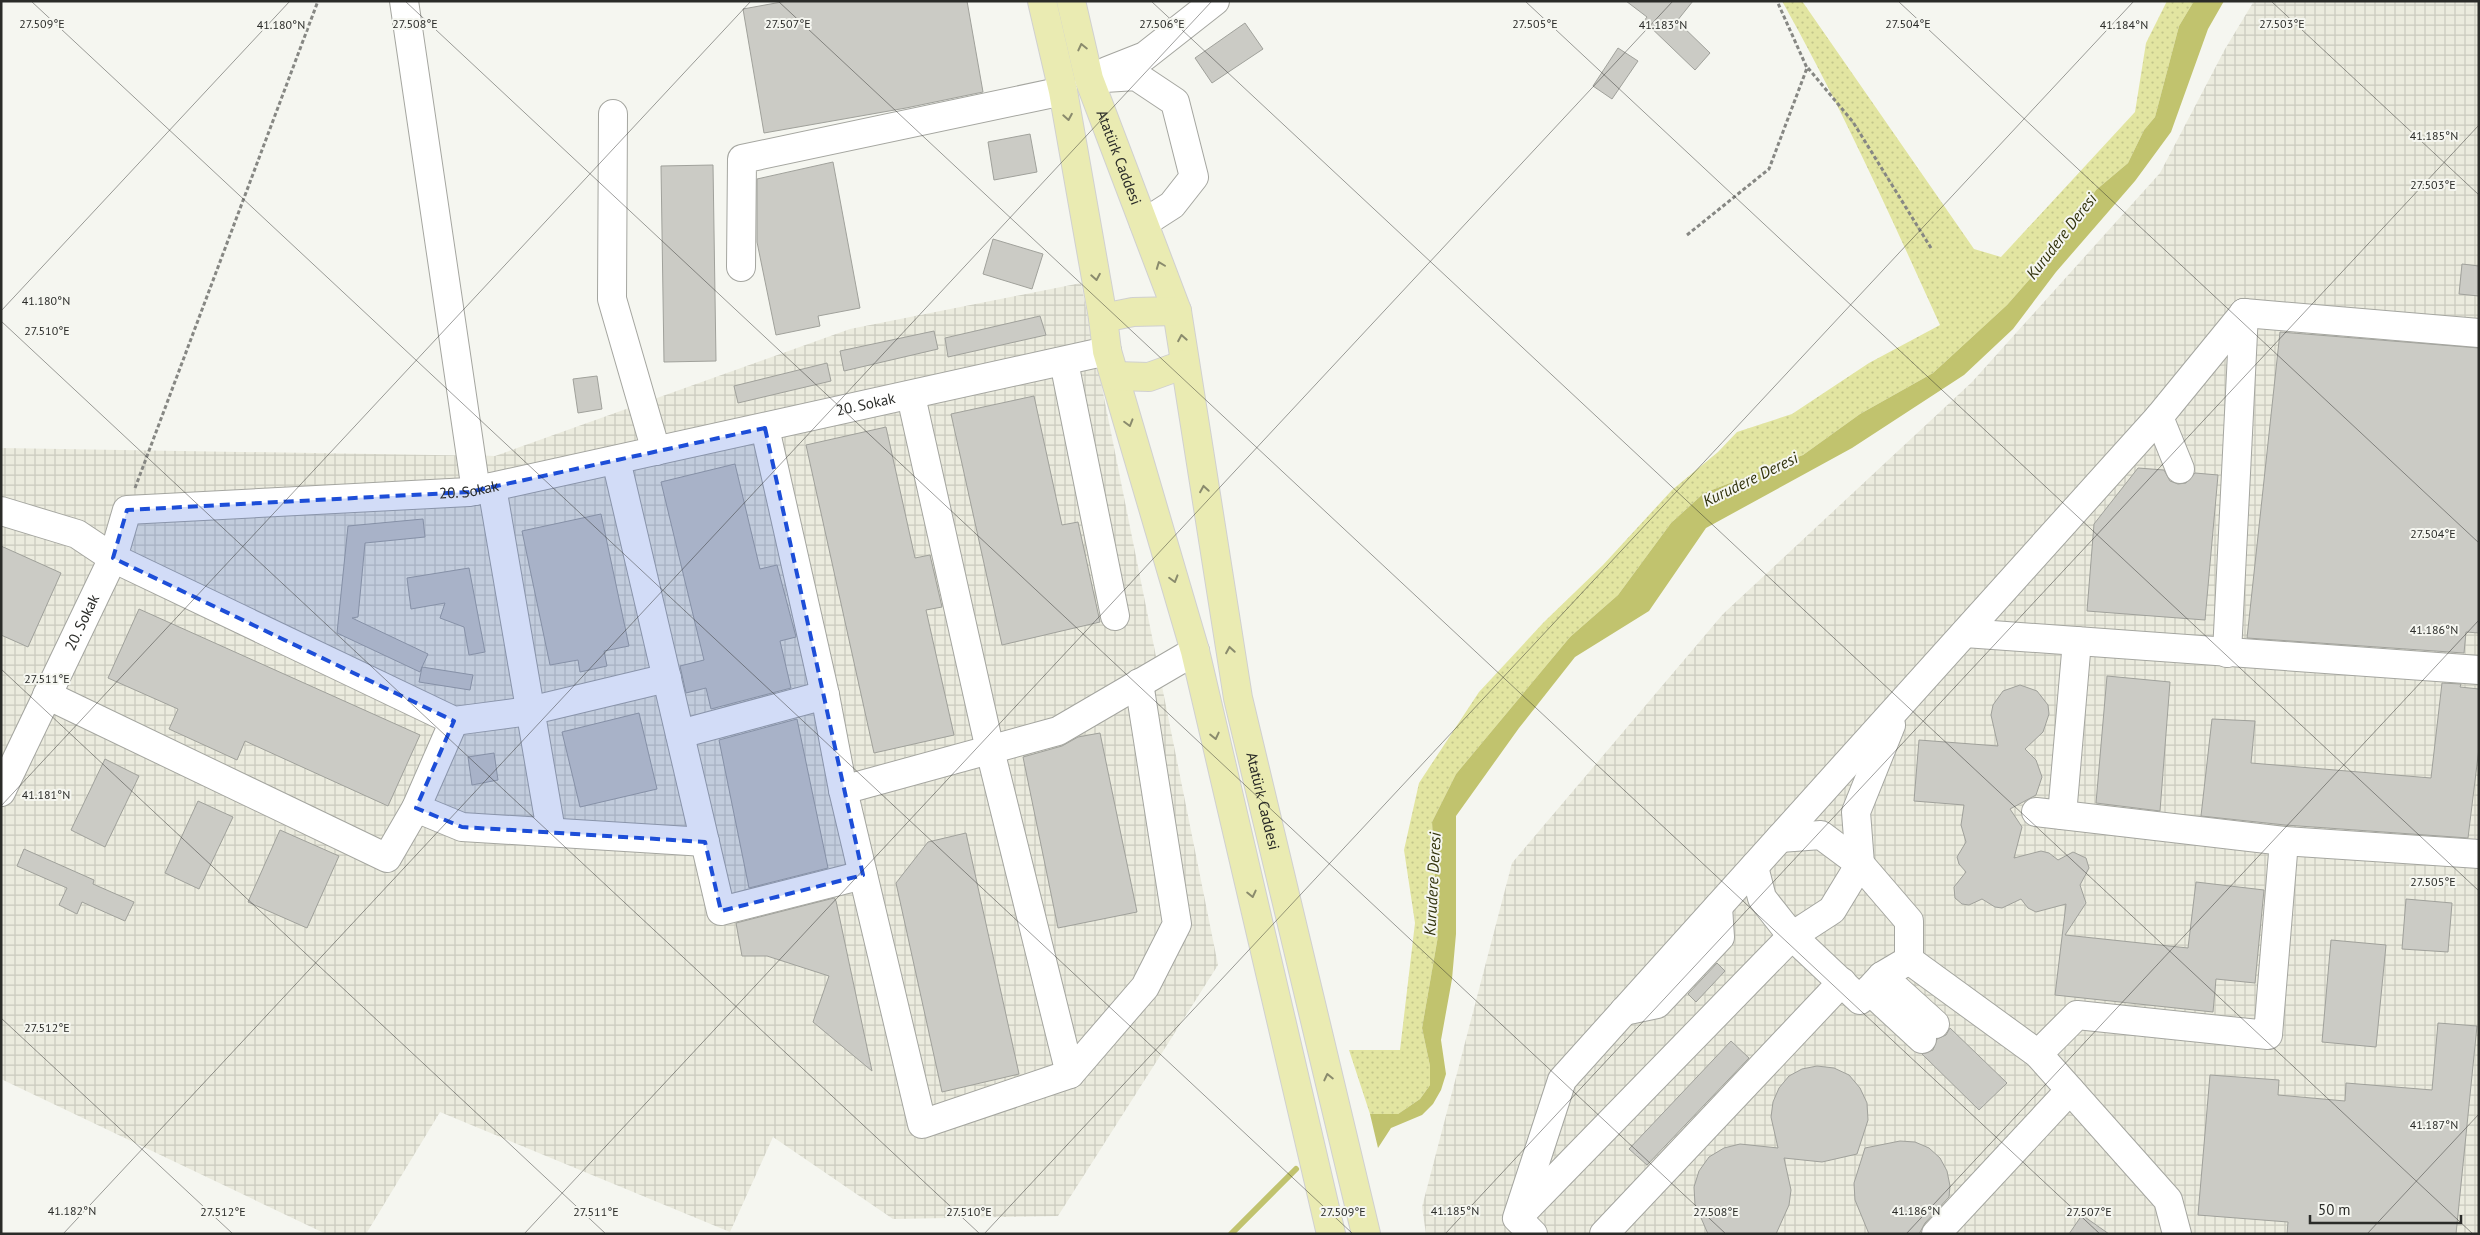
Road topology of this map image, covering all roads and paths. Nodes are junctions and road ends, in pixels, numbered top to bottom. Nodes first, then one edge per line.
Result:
1 (318, 1) edge
2 (404, 1) edge
3 (1042, 1) edge
4 (1072, 1) edge
5 (1215, 1) edge
6 (1777, 1) edge
7 (1807, 68) junction
8 (1089, 78) junction
9 (1063, 90) junction
10 (613, 114) dead end
11 (1144, 224) junction
12 (1687, 234) dead end
13 (1930, 248) dead end
14 (740, 267) dead end
15 (1177, 311) junction
16 (2244, 313) junction
17 (1103, 318) junction
18 (2479, 333) edge
19 (1064, 362) junction
20 (1111, 364) junction
21 (1184, 364) junction
22 (911, 396) junction
23 (2159, 417) junction
24 (765, 428) junction
25 (656, 451) junction
26 (616, 460) junction
27 (2180, 469) dead end
28 (484, 489) junction
29 (127, 510) junction
30 (1, 511) edge
31 (112, 558) junction
32 (1115, 616) dead end
33 (1965, 633) junction
34 (2077, 641) junction
35 (1195, 650) junction
36 (2228, 653) junction
37 (2479, 670) edge
38 (667, 678) junction
39 (1139, 683) junction
40 (47, 695) junction
41 (825, 695) junction
42 (1898, 707) junction
43 (529, 711) junction
44 (454, 721) junction
45 (680, 734) junction
46 (990, 750) junction
47 (843, 790) junction
48 (1, 792) edge
49 (416, 808) junction
50 (552, 831) junction
51 (1780, 838) junction
52 (2284, 841) junction
53 (705, 842) junction
54 (2479, 854) edge
55 (1860, 864) junction
56 (1754, 867) junction
57 (863, 875) junction
58 (1786, 942) junction
59 (1909, 960) junction
60 (1842, 982) junction
61 (1876, 983) junction
62 (1928, 1031) dead end
63 (2038, 1054) junction
64 (1070, 1074) junction
65 (2070, 1090) junction
66 (1521, 1229) edge
67 (1331, 1234) edge
68 (1366, 1234) edge
69 (1604, 1234) edge
70 (1936, 1234) edge
71 (2176, 1234) edge

1 - 29 path
2 - 28 street
3 - 9 main road
8 -> 4 main road, Atatürk Caddesi
5 - 8 street
6 - 7 path
7 - 12 path
7 - 13 path
8 - 11 main road, Atatürk Caddesi
8 - 11 street
9 - 14 street
9 -> 17 main road
10 - 25 street
15 -> 11 main road, Atatürk Caddesi
15 - 17 main road
21 -> 15 main road, Atatürk Caddesi
16 - 18 street
16 - 23 street
16 - 36 street
17 - 20 main road, Atatürk Caddesi
19 - 20 street, 20. Sokak
19 - 22 street, 20. Sokak
19 - 32 street
20 - 21 main road
20 -> 35 main road, Atatürk Caddesi
68 -> 21 main road, Atatürk Caddesi
22 - 24 street, 20. Sokak
22 - 46 street
23 - 27 street
23 - 33 street
24 - 25 street, 20. Sokak
24 - 41 street
25 - 26 street, 20. Sokak
26 - 28 street, 20. Sokak
26 - 38 street
28 - 29 street, 20. Sokak
28 - 43 street
29 - 31 street, 20. Sokak
30 - 31 street
31 - 40 street, 20. Sokak
31 - 44 street
33 - 34 street
33 - 42 street
34 - 36 street
34 - 52 street
35 - 39 street
35 -> 67 main road, Atatürk Caddesi
36 - 37 street
38 - 43 street
38 - 45 street
39 - 46 street
39 - 64 street
40 - 48 street, 20. Sokak
40 - 49 street
41 - 45 street
41 - 47 street
42 - 51 street
42 - 55 street
43 - 44 street
43 - 50 street
44 - 49 street
45 - 53 street
46 - 47 street
46 - 64 street
47 - 57 street
49 - 50 street
50 - 53 street
51 - 55 street
51 - 56 street
52 - 54 street
52 - 63 street
53 - 57 street
55 - 58 street
55 - 59 street
56 - 58 street
56 - 66 street
57 - 64 street
58 - 60 street
58 - 66 street
59 - 61 street
59 - 63 street
60 - 61 street
60 - 69 street
61 - 62 street
63 - 65 street
65 - 70 street
65 - 71 street

